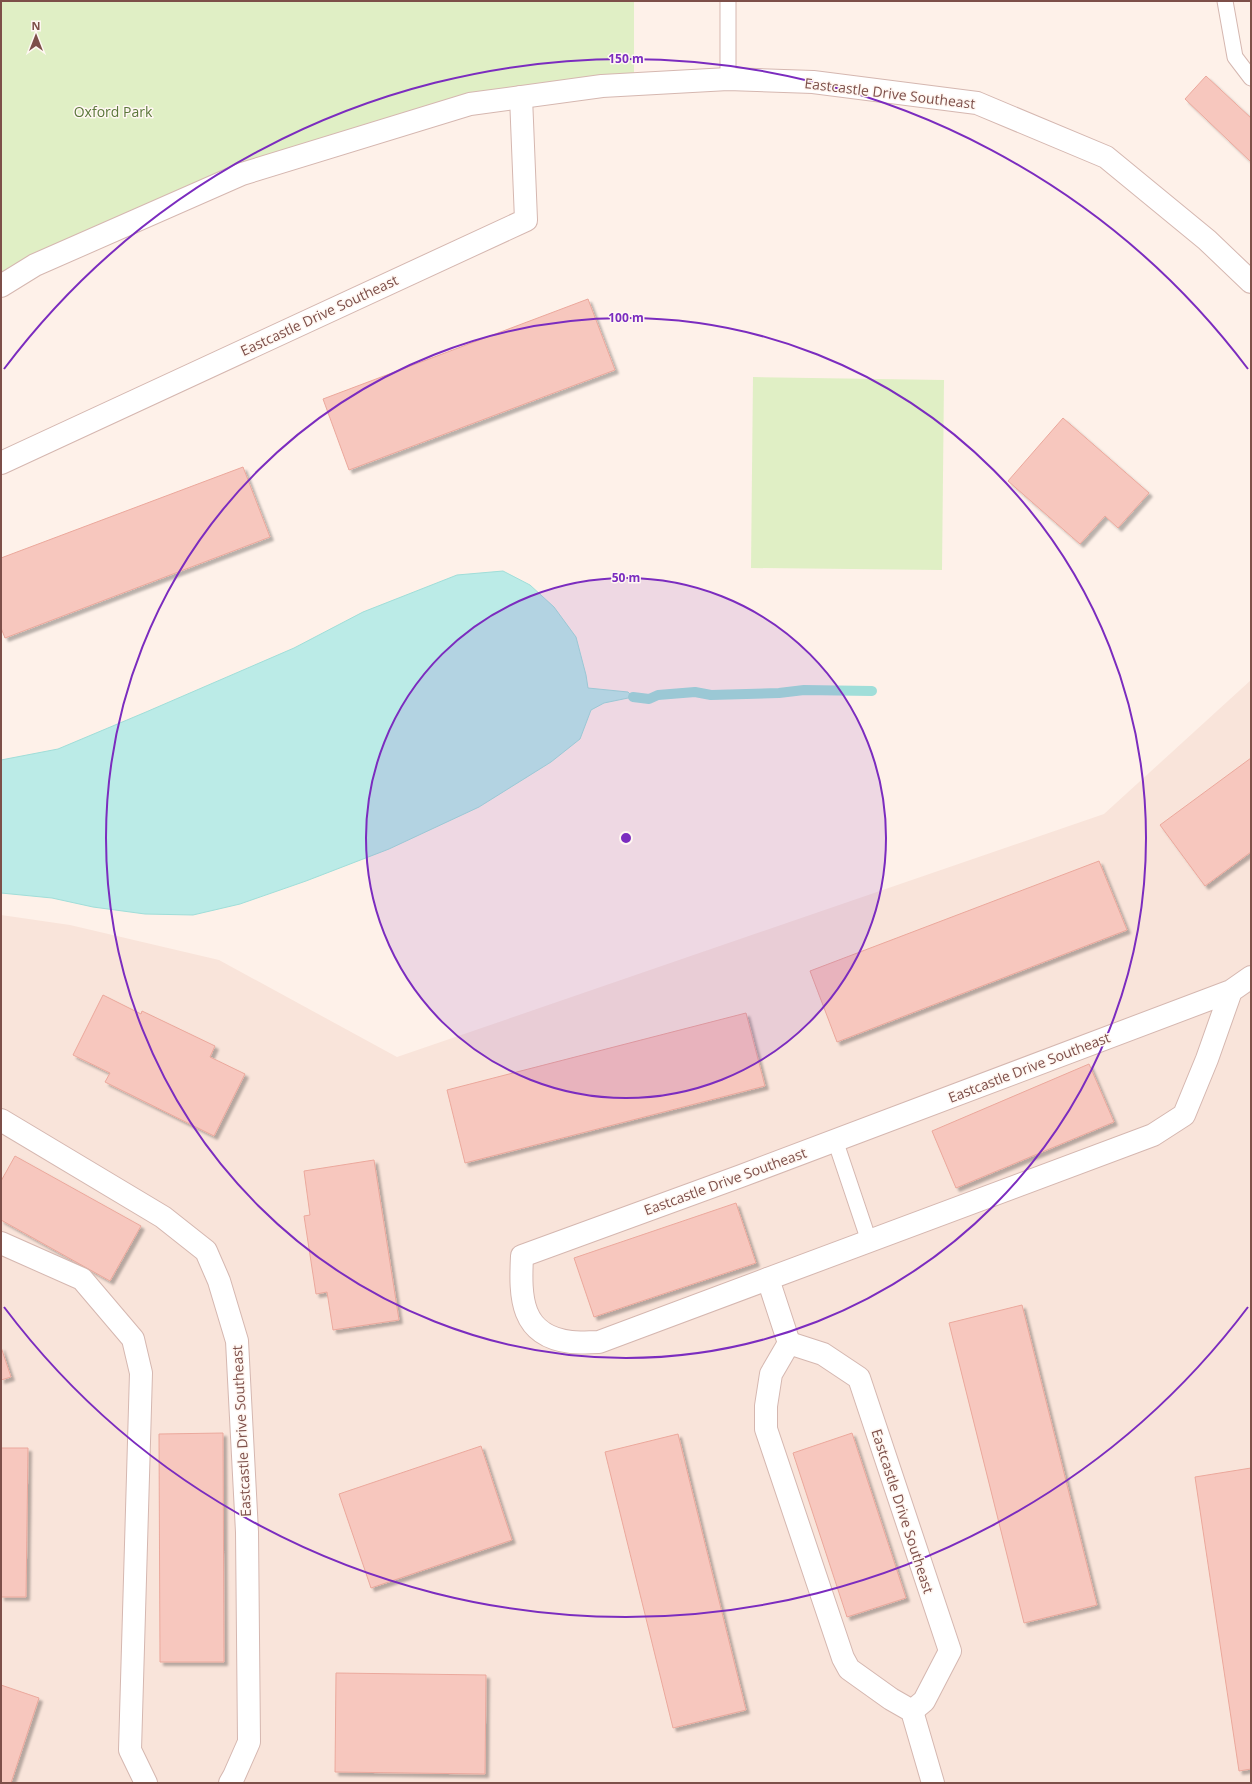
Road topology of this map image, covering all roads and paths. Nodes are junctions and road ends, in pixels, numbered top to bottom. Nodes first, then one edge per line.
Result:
1 (728, 1) edge
2 (1225, 1) edge
3 (1251, 78) edge
4 (728, 79) junction
5 (521, 97) junction
6 (1251, 282) edge
7 (1, 286) edge
8 (1, 462) edge
9 (1251, 977) edge
10 (1231, 991) junction
11 (1, 1120) edge
12 (835, 1140) junction
13 (868, 1241) junction
14 (1, 1243) edge
15 (768, 1278) junction
16 (789, 1343) junction
17 (912, 1711) junction
18 (146, 1783) edge
19 (230, 1783) edge
20 (933, 1783) edge

1 - 4 lane
2 - 3 lane
4 - 5 street, Eastcastle Drive Southeast
4 - 6 street, Eastcastle Drive Southeast
5 - 7 street, Eastcastle Drive Southeast
5 - 8 street, Eastcastle Drive Southeast
9 - 10 street, Eastcastle Drive Southeast
10 - 12 street, Eastcastle Drive Southeast
10 - 13 street, Eastcastle Drive Southeast
11 - 19 street, Eastcastle Drive Southeast
12 - 13 lane
12 - 15 street, Eastcastle Drive Southeast
13 - 15 street, Eastcastle Drive Southeast
14 - 18 street
15 - 16 street
16 - 17 street
16 - 17 street, Eastcastle Drive Southeast
17 - 20 street

